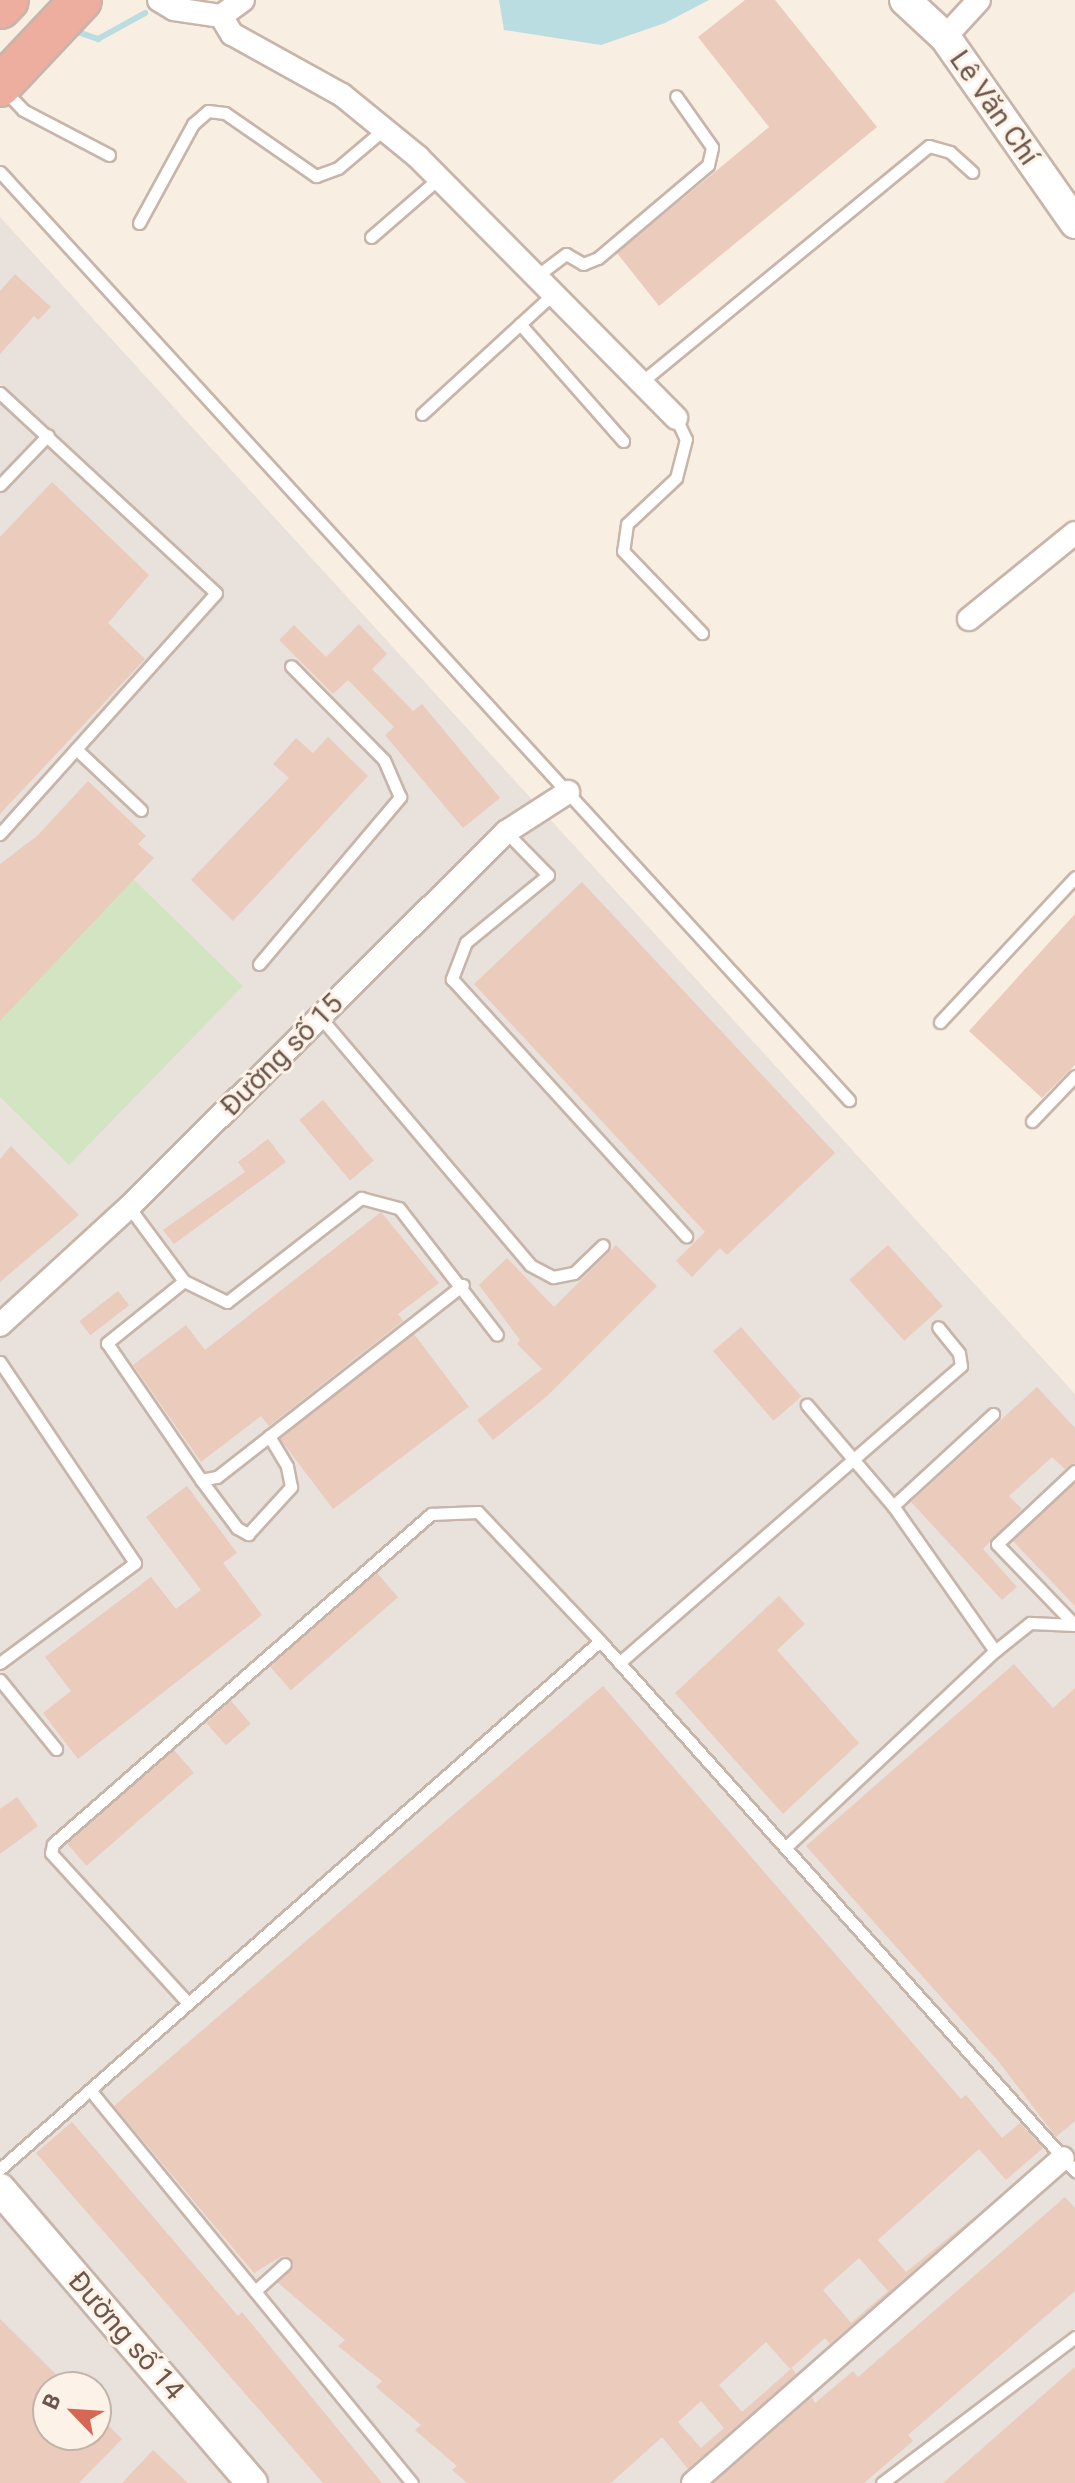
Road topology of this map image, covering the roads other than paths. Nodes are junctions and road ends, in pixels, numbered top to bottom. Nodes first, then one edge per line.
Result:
1 (8, 0) edge
2 (51, 0) edge
3 (81, 0) edge
4 (159, 0) edge
5 (243, 0) edge
6 (905, 0) edge
7 (979, 0) edge
8 (0, 8) edge
9 (221, 16) junction
10 (945, 37) junction
11 (0, 54) edge
12 (0, 86) edge
13 (676, 96) dead end
14 (384, 129) junction
15 (109, 155) dead end
16 (0, 172) edge
17 (972, 172) dead end
18 (439, 178) junction
19 (139, 223) dead end
20 (1075, 223) edge
21 (371, 237) dead end
22 (538, 275) junction
23 (553, 294) junction
24 (520, 324) junction
25 (639, 385) junction
26 (0, 393) edge
27 (422, 414) dead end
28 (676, 418) joint
29 (48, 435) junction
30 (623, 441) dead end
31 (0, 485) edge
32 (1075, 533) edge
33 (969, 619) dead end
34 (702, 633) dead end
35 (291, 666) dead end
36 (76, 749) junction
37 (568, 792) junction
38 (141, 810) dead end
39 (506, 832) junction
40 (0, 834) edge
41 (1075, 877) edge
42 (259, 964) dead end
43 (320, 1017) junction
44 (940, 1022) dead end
45 (1075, 1076) edge
46 (849, 1100) dead end
47 (1032, 1121) dead end
48 (129, 1207) junction
49 (686, 1236) dead end
50 (603, 1245) dead end
51 (184, 1281) junction
52 (463, 1285) junction
53 (0, 1325) edge
54 (938, 1327) dead end
55 (497, 1335) dead end
56 (0, 1362) edge
57 (807, 1405) dead end
58 (993, 1414) dead end
59 (269, 1436) junction
60 (851, 1457) junction
61 (1075, 1471) edge
62 (201, 1480) junction
63 (893, 1506) junction
64 (1073, 1624) edge
65 (600, 1641) junction
66 (995, 1651) junction
67 (0, 1663) edge
68 (619, 1663) junction
69 (0, 1680) edge
70 (56, 1749) dead end
71 (786, 1847) junction
72 (188, 2003) junction
73 (90, 2090) junction
74 (1069, 2165) edge
75 (0, 2169) edge
76 (0, 2189) edge
77 (285, 2264) dead end
78 (255, 2291) junction
79 (1075, 2337) edge
80 (889, 2481) edge
81 (252, 2483) edge
82 (412, 2483) edge
83 (693, 2483) edge

1 - 8 highway
2 - 11 highway
3 - 12 highway
4 - 9 street
5 - 9 street
6 - 10 street, Lê Văn Chí
7 - 10 street
9 - 14 street
10 - 20 street, Lê Văn Chí
12 - 15 lane
13 - 22 lane
14 - 18 street
14 - 19 lane
16 - 37 lane
17 - 25 lane
18 - 21 lane
18 - 22 street
22 - 23 street
23 - 24 lane
23 - 25 street
24 - 27 lane
24 - 30 lane
25 - 28 street
26 - 29 lane
28 - 34 lane
29 - 31 lane
29 - 36 lane
32 - 33 street
35 - 42 lane
36 - 38 lane
36 - 40 lane
37 - 39 street, Đường số 15
37 - 46 lane
39 - 43 street, Đường số 15
39 - 49 lane
41 - 44 lane
43 - 48 street, Đường số 15
43 - 50 lane
45 - 47 lane
48 - 51 lane
48 - 53 street, Đường số 15
51 - 52 lane
51 - 62 lane
52 - 55 lane
52 - 59 lane
54 - 60 lane
56 - 67 lane
57 - 60 lane
58 - 63 lane
59 - 62 lane
59 - 62 lane
60 - 63 lane
60 - 68 lane
61 - 64 lane
63 - 66 lane
64 - 66 lane
65 - 68 lane
65 - 72 lane
65 - 72 lane
66 - 71 lane
68 - 71 lane
69 - 70 lane
71 - 74 lane
72 - 73 lane
73 - 75 lane
73 - 78 lane
74 - 83 street
76 - 81 street, Đường số 14
77 - 78 lane
78 - 82 lane
79 - 80 lane

